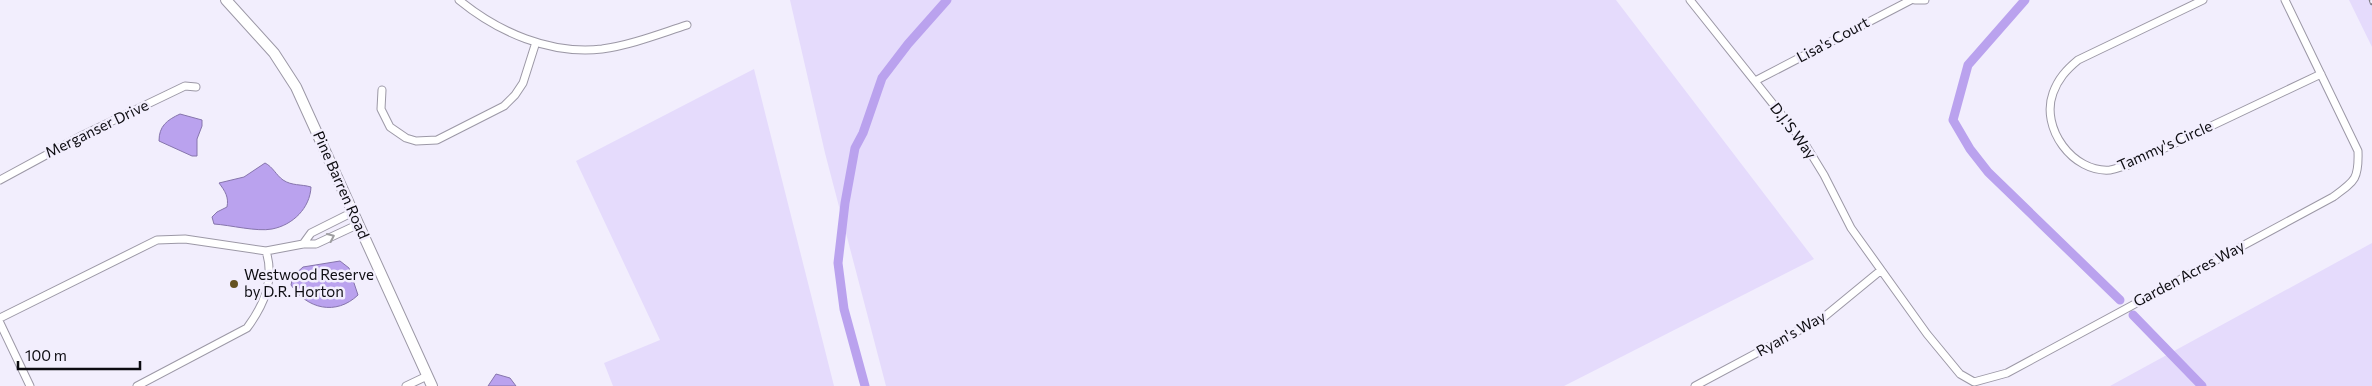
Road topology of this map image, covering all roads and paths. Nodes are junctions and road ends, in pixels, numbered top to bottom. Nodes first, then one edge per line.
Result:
1 (226, 0) edge
2 (459, 0) edge
3 (1690, 0) edge
4 (1911, 0) edge
5 (1915, 0) edge
6 (1925, 0) edge
7 (2202, 0) edge
8 (2285, 0) edge
9 (687, 25) dead end
10 (536, 42) junction
11 (2321, 74) junction
12 (1755, 81) junction
13 (196, 87) dead end
14 (382, 90) dead end
15 (0, 180) edge
16 (353, 212) junction
17 (359, 224) junction
18 (303, 244) junction
19 (266, 251) junction
20 (1880, 271) junction
21 (0, 318) edge
22 (0, 323) edge
23 (427, 376) junction
24 (30, 386) edge
25 (137, 386) edge
26 (406, 386) edge
27 (432, 386) edge
28 (1695, 386) edge

1 - 16 main road, Pine Barren Road
2 - 10 street
3 - 12 street, D.J.'S Way
4 - 12 street, Lisa's Court
5 - 6 street
7 - 11 street, Tammy's Circle
8 - 11 street, Garden Acres Way
9 - 10 street
10 - 14 street
11 - 20 street, Garden Acres Way
12 - 20 street, D.J.'S Way
13 - 15 street, Merganser Drive
16 - 17 main road, Pine Barren Road
16 - 18 street
18 -> 17 street
17 - 23 main road, Pine Barren Road
18 - 19 street
19 - 21 street
19 - 25 street
20 - 28 street, Ryan's Way
22 - 24 street
23 - 26 street
23 - 27 main road, Pine Barren Road

